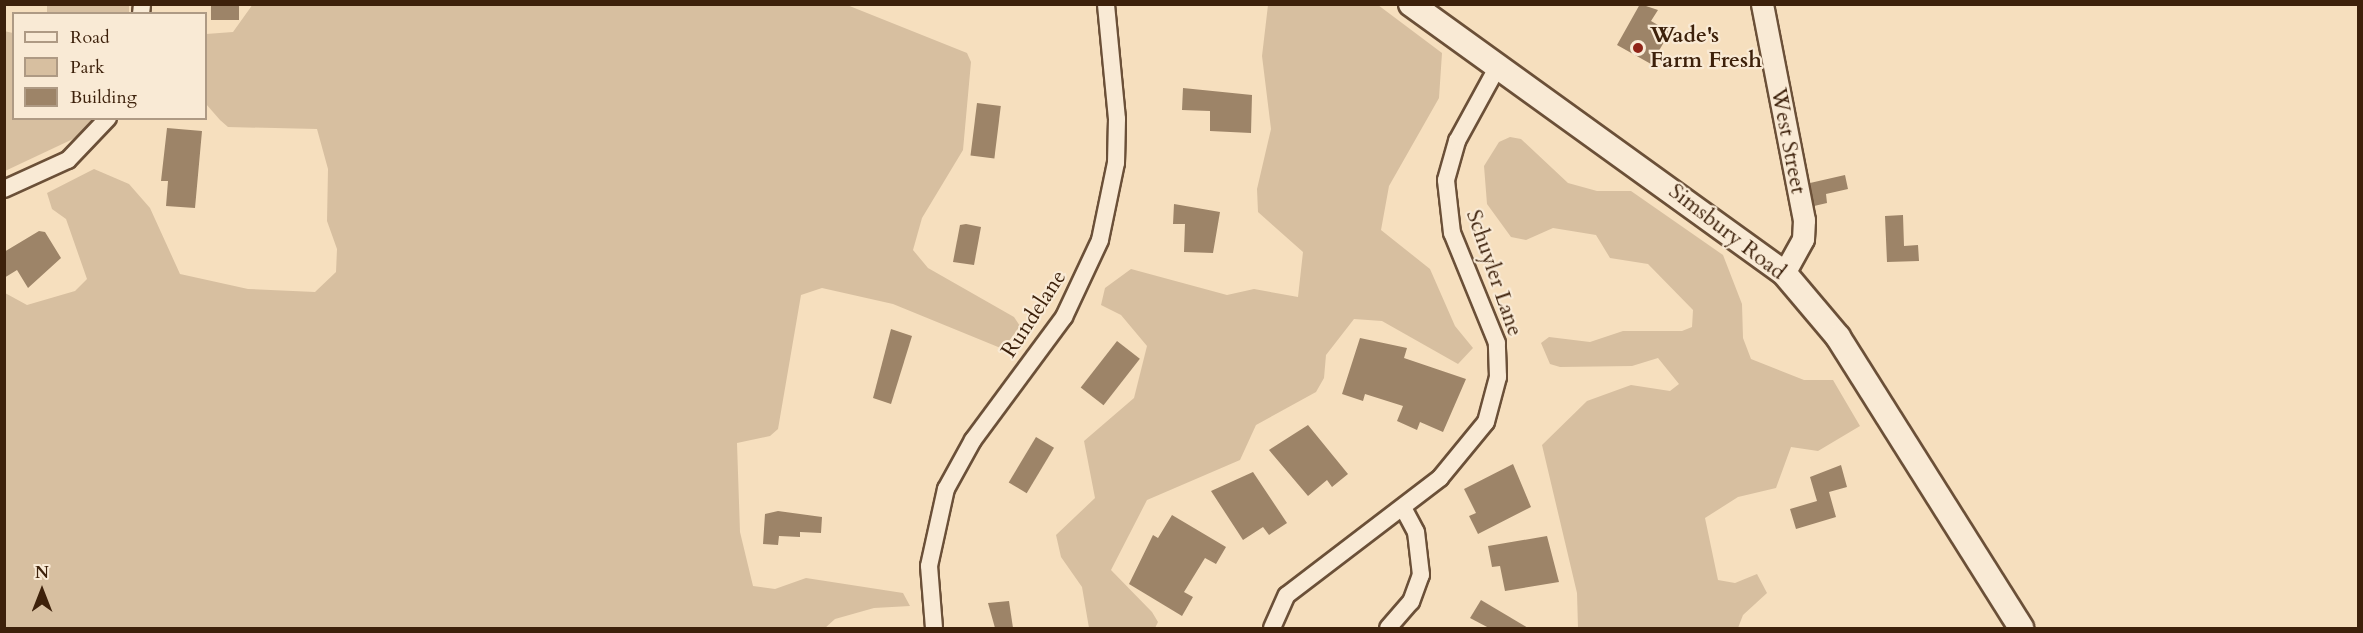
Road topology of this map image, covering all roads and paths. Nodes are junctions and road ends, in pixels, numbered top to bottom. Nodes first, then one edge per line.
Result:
1 (1106, 4) edge
2 (1411, 4) edge
3 (1762, 4) edge
4 (1498, 66) junction
5 (106, 120) edge
6 (4, 189) edge
7 (1784, 273) junction
8 (1402, 508) junction
9 (934, 628) edge
10 (1272, 628) edge
11 (1389, 628) edge
12 (2021, 628) edge

1 - 9 street, Rundelane
2 - 4 main road, Simsbury Road
3 - 7 street, West Street
4 - 7 main road, Simsbury Road
4 - 8 street, Schuyler Lane
5 - 6 street
7 - 12 main road, Simsbury Road
8 - 10 street, Schuyler Lane
8 - 11 street

